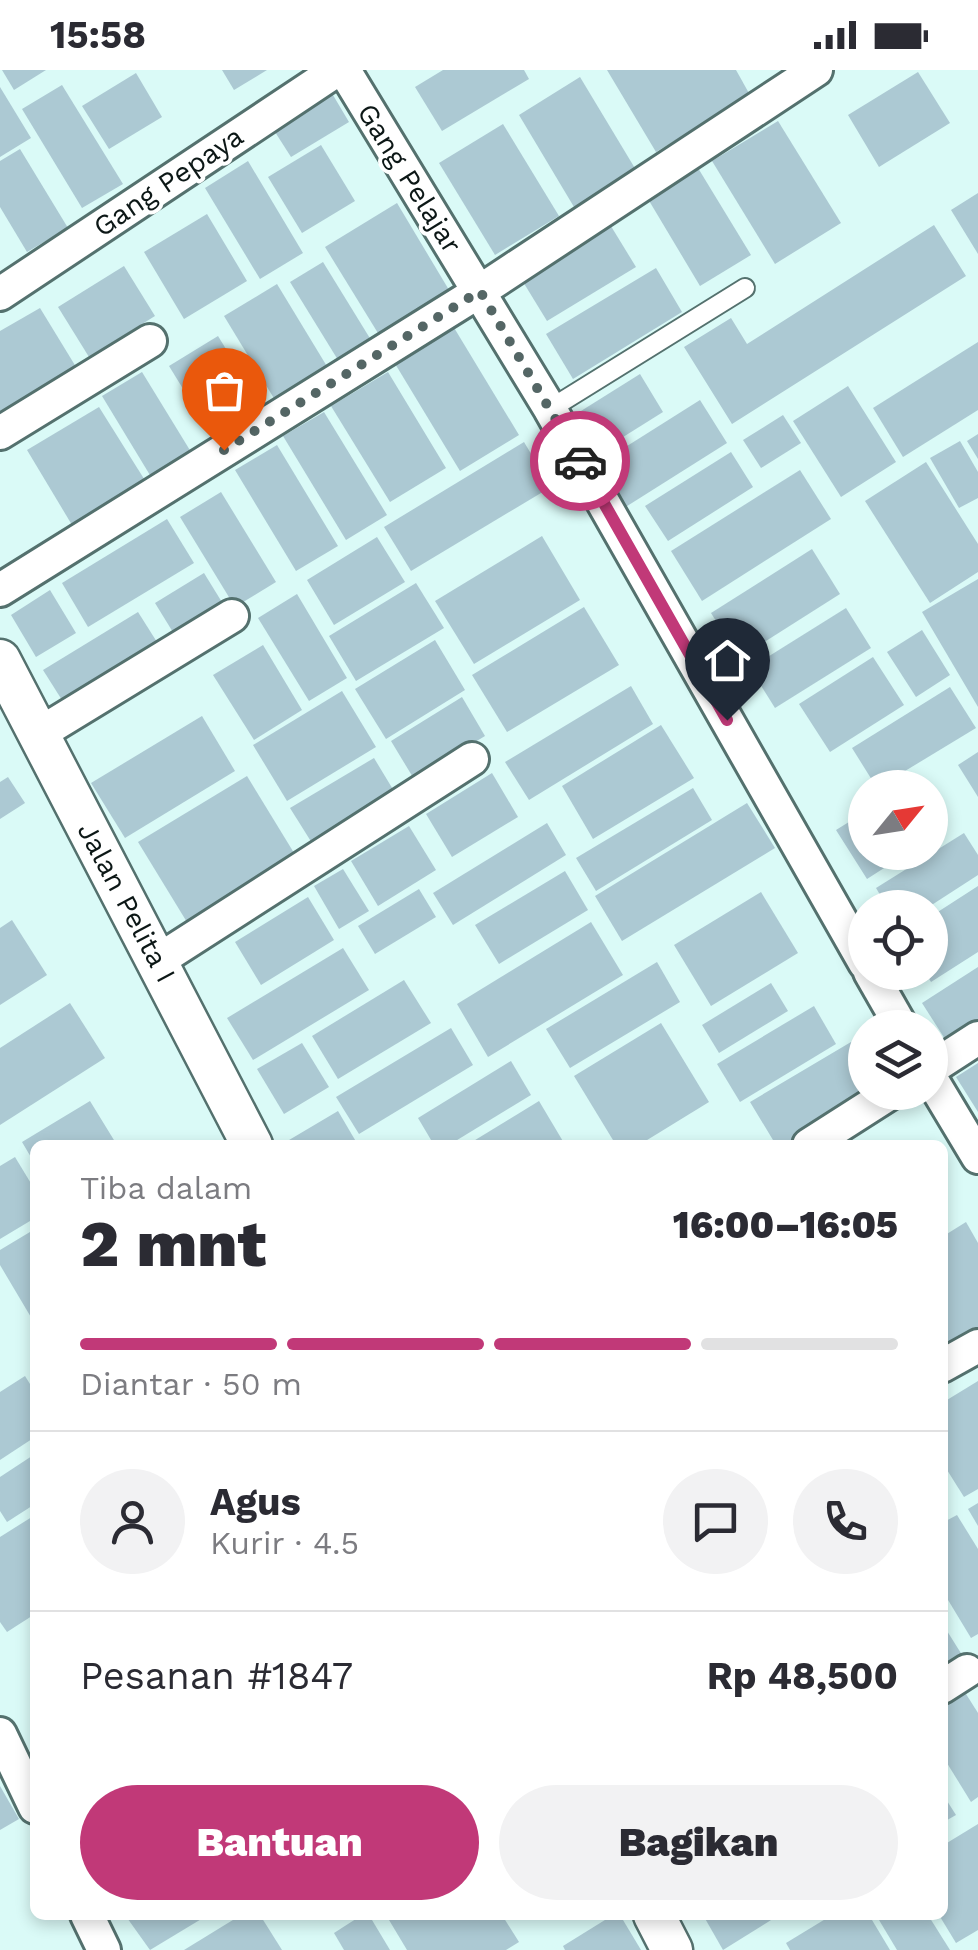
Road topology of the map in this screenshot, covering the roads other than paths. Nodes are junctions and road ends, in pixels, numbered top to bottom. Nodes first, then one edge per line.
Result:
1 (340, 70) edge
2 (816, 70) edge
3 (745, 288) dead end
4 (480, 291) junction
5 (0, 294) edge
6 (150, 340) dead end
7 (550, 408) junction
8 (0, 434) edge
9 (0, 590) edge
10 (232, 616) dead end
11 (0, 660) edge
12 (37, 735) junction
13 (472, 759) dead end
14 (848, 933) edge
15 (159, 960) junction
16 (978, 1038) edge
17 (948, 1057) edge
18 (948, 1107) edge
19 (864, 1110) edge
20 (249, 1140) edge
21 (817, 1140) edge
22 (978, 1158) edge
23 (978, 1346) edge
24 (948, 1363) edge
25 (0, 1734) edge
26 (30, 1797) edge
27 (89, 1920) edge
28 (657, 1920) edge
29 (104, 1950) edge
30 (672, 1950) edge

1 - 4 street, Gang Pelajar
1 - 5 street, Gang Pepaya
2 - 4 street
3 - 7 lane
4 - 7 street, Gang Pelajar
4 - 9 street
6 - 8 street
7 - 14 street, Gang Pelajar
10 - 12 street
11 - 12 street, Jalan Pelita I
12 - 15 street, Jalan Pelita I
13 - 15 street
15 - 20 street, Jalan Pelita I
16 - 17 street
18 - 22 street
19 - 21 street
23 - 24 street
25 - 26 street
27 - 29 street
28 - 30 street

